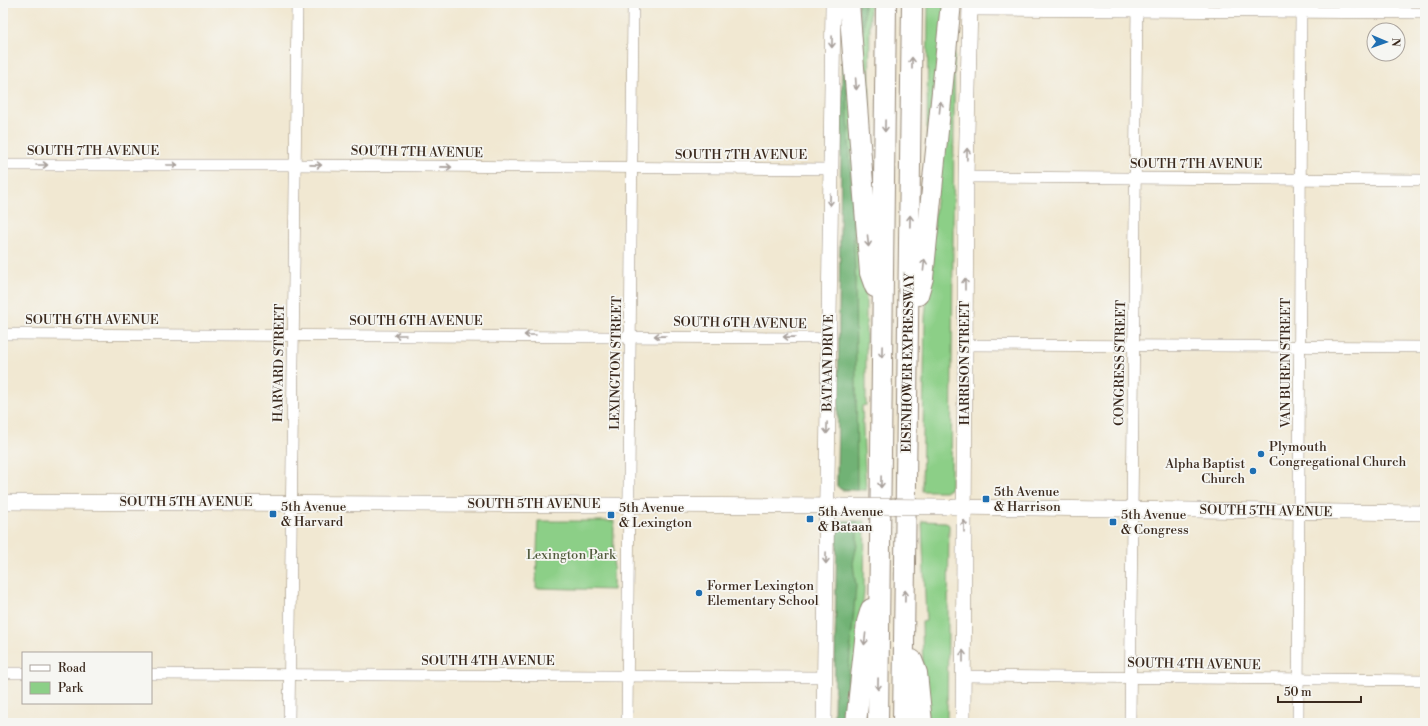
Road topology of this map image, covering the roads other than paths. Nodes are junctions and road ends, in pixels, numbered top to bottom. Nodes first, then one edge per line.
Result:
1 (297, 3) edge
2 (633, 3) edge
3 (833, 3) edge
4 (849, 3) edge
5 (886, 3) edge
6 (912, 3) edge
7 (950, 3) edge
8 (970, 7) edge
9 (1137, 7) edge
10 (1301, 8) edge
11 (1425, 13) edge
12 (3, 165) edge
13 (296, 165) junction
14 (632, 168) junction
15 (830, 169) junction
16 (966, 177) junction
17 (1136, 178) junction
18 (1300, 179) junction
19 (1425, 180) edge
20 (883, 313) junction
21 (909, 330) junction
22 (3, 334) edge
23 (294, 334) junction
24 (630, 336) junction
25 (828, 338) junction
26 (965, 345) junction
27 (1134, 346) junction
28 (1300, 347) junction
29 (1425, 347) edge
30 (3, 502) edge
31 (292, 502) junction
32 (628, 504) junction
33 (826, 506) junction
34 (964, 508) junction
35 (1132, 510) junction
36 (1299, 512) junction
37 (1425, 513) edge
38 (880, 589) junction
39 (904, 635) junction
40 (3, 673) edge
41 (22, 673) edge
42 (152, 674) edge
43 (290, 674) junction
44 (627, 676) junction
45 (963, 676) junction
46 (825, 677) junction
47 (1130, 678) junction
48 (1298, 680) junction
49 (1425, 680) edge
50 (289, 723) edge
51 (627, 723) edge
52 (824, 723) edge
53 (856, 723) edge
54 (878, 723) edge
55 (904, 723) edge
56 (922, 723) edge
57 (963, 723) edge
58 (1130, 723) edge
59 (1298, 723) edge

1 - 13 street, HARVARD STREET
2 - 14 street, LEXINGTON STREET
3 -> 15 street, BATAAN DRIVE
4 -> 20 highway
5 -> 20 highway, EISENHOWER EXPRESSWAY
21 -> 6 highway, EISENHOWER EXPRESSWAY
21 -> 7 highway
8 - 9 street
16 -> 8 street, HARRISON STREET
9 - 10 street
9 - 17 street, CONGRESS STREET
10 - 11 street
10 - 18 street, VAN BUREN STREET
12 -> 13 street, SOUTH 7TH AVENUE
13 -> 14 street, SOUTH 7TH AVENUE
13 - 23 street, HARVARD STREET
14 - 15 street, SOUTH 7TH AVENUE
14 - 24 street, LEXINGTON STREET
15 -> 25 street, BATAAN DRIVE
16 - 17 street, SOUTH 7TH AVENUE
26 -> 16 street, HARRISON STREET
17 - 18 street, SOUTH 7TH AVENUE
17 - 27 street, CONGRESS STREET
18 - 19 street, SOUTH 7TH AVENUE
18 - 28 street, VAN BUREN STREET
20 -> 38 highway, EISENHOWER EXPRESSWAY
39 -> 21 highway, EISENHOWER EXPRESSWAY
22 - 23 street, SOUTH 6TH AVENUE
24 -> 23 street, SOUTH 6TH AVENUE
23 - 31 street, HARVARD STREET
25 -> 24 street, SOUTH 6TH AVENUE
24 - 32 street, LEXINGTON STREET
25 -> 33 street, BATAAN DRIVE
26 - 27 street
26 - 34 street, HARRISON STREET
27 - 28 street
27 - 35 street, CONGRESS STREET
28 - 29 street
28 - 36 street, VAN BUREN STREET
30 - 31 street, SOUTH 5TH AVENUE
31 - 32 street, SOUTH 5TH AVENUE
31 - 43 street, HARVARD STREET
32 - 33 street, SOUTH 5TH AVENUE
32 - 44 street, LEXINGTON STREET
33 - 34 street, SOUTH 5TH AVENUE, bridge
33 -> 46 street, BATAAN DRIVE
34 - 35 street, SOUTH 5TH AVENUE
45 -> 34 street, HARRISON STREET
35 - 36 street, SOUTH 5TH AVENUE
35 - 47 street, CONGRESS STREET
36 - 37 street, SOUTH 5TH AVENUE
36 - 48 street, VAN BUREN STREET
38 -> 53 highway
38 -> 54 highway, EISENHOWER EXPRESSWAY
39 - 55 highway, EISENHOWER EXPRESSWAY
39 - 56 highway
40 - 41 street
42 - 43 street, SOUTH 4TH AVENUE
43 - 44 street, SOUTH 4TH AVENUE
43 - 50 street, HARVARD STREET
44 - 46 street, SOUTH 4TH AVENUE
44 - 51 street, LEXINGTON STREET
45 - 47 street, SOUTH 4TH AVENUE
45 - 57 street, HARRISON STREET
46 - 52 street, BATAAN DRIVE
47 - 48 street, SOUTH 4TH AVENUE
47 - 58 street, CONGRESS STREET
48 - 49 street, SOUTH 4TH AVENUE
48 - 59 street, VAN BUREN STREET

